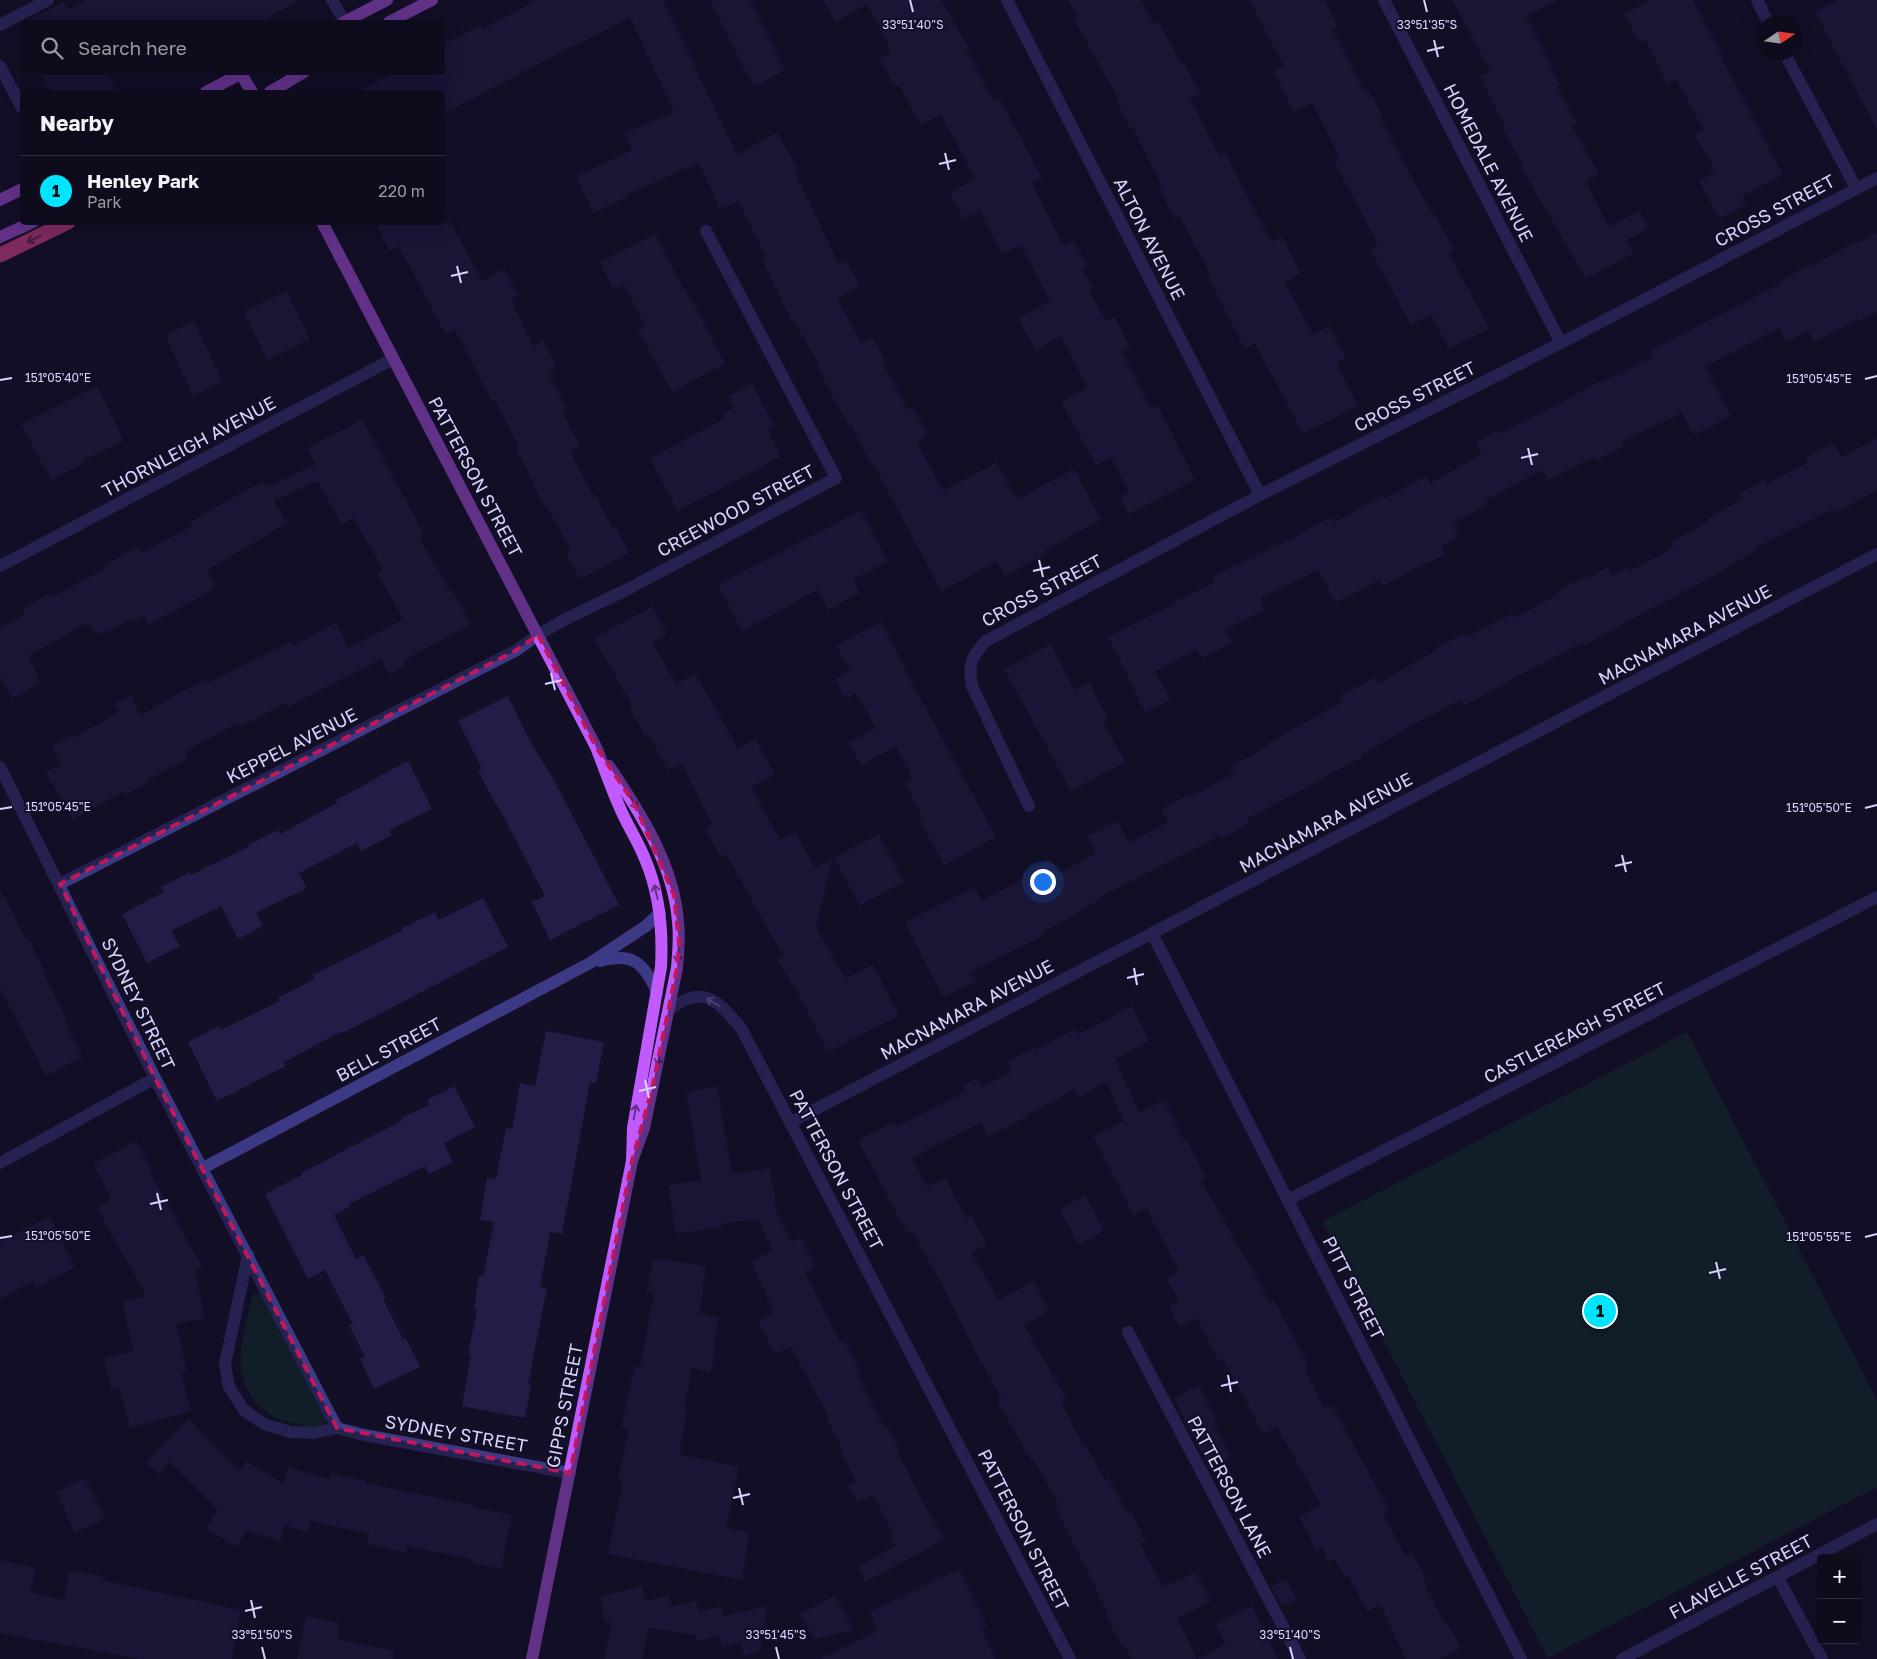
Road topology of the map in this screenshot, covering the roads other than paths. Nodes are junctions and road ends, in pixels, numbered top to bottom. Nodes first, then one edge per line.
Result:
1 (48, 0) edge
2 (332, 0) edge
3 (387, 0) edge
4 (432, 0) edge
5 (1007, 0) edge
6 (1384, 0) edge
7 (1756, 0) edge
8 (1764, 15) edge
9 (343, 20) edge
10 (348, 20) edge
11 (393, 20) edge
12 (0, 25) edge
13 (1788, 60) edge
14 (0, 66) edge
15 (239, 75) edge
16 (244, 75) edge
17 (299, 75) edge
18 (210, 90) edge
19 (251, 90) edge
20 (273, 90) edge
21 (20, 104) edge
22 (1877, 178) edge
23 (1856, 188) junction
24 (20, 190) edge
25 (0, 200) edge
26 (26, 225) edge
27 (62, 225) edge
28 (324, 225) edge
29 (706, 231) dead end
30 (0, 237) edge
31 (0, 255) edge
32 (1561, 343) junction
33 (394, 359) junction
34 (1260, 495) junction
35 (1877, 554) edge
36 (0, 566) edge
37 (538, 635) junction
38 (596, 747) junction
39 (0, 767) edge
40 (1029, 806) dead end
41 (60, 884) junction
42 (1877, 897) edge
43 (660, 913) junction
44 (1152, 933) junction
45 (590, 963) junction
46 (657, 992) junction
47 (669, 1010) junction
48 (155, 1078) junction
49 (791, 1122) junction
50 (632, 1161) junction
51 (0, 1163) edge
52 (203, 1168) junction
53 (1288, 1200) junction
54 (248, 1255) junction
55 (1128, 1332) dead end
56 (337, 1428) junction
57 (570, 1473) junction
58 (1877, 1524) edge
59 (1778, 1578) junction
60 (532, 1659) edge
61 (1070, 1659) edge
62 (1300, 1659) edge
63 (1521, 1659) edge
64 (1622, 1659) edge
65 (1822, 1659) edge

1 - 12 street
2 - 9 street
3 - 10 main road
4 - 11 main road
5 - 34 street, ALTON AVENUE
6 - 32 street, HOMEDALE AVENUE
7 - 8 street
13 - 23 street
14 - 21 street
15 - 18 main road
16 - 19 main road
17 - 20 main road
22 - 23 street, CROSS STREET
23 - 32 street, CROSS STREET
24 - 25 main road
26 - 30 main road
27 -> 31 highway
28 - 33 main road, PATTERSON STREET
29 - 37 street, CREEWOOD STREET
32 - 34 street, CROSS STREET
33 - 36 street, THORNLEIGH AVENUE
33 - 37 main road, PATTERSON STREET
34 - 40 street, CROSS STREET
35 - 44 street, MACNAMARA AVENUE
37 - 38 main road, PATTERSON STREET
37 - 41 street, KEPPEL AVENUE
43 -> 38 main road, PATTERSON STREET
38 -> 47 main road, PATTERSON STREET
39 - 41 street, SYDNEY STREET
41 - 48 street, SYDNEY STREET
42 - 53 street, CASTLEREAGH STREET
43 - 45 street, BELL STREET
43 - 46 main road, PATTERSON STREET
44 - 49 street, MACNAMARA AVENUE
44 - 53 street, PITT STREET
45 - 46 street, BELL STREET
45 - 52 street, BELL STREET
50 -> 46 main road, GIPPS STREET
49 -> 47 street, PATTERSON STREET
47 -> 50 main road, GIPPS STREET
48 - 51 street
48 - 52 street, SYDNEY STREET
49 - 61 street, PATTERSON STREET
50 - 57 main road, GIPPS STREET
52 - 54 street, SYDNEY STREET
53 - 63 street, PITT STREET
54 - 56 street, SYDNEY STREET
54 - 56 street, SYDNEY STREET
55 - 62 street, PATTERSON LANE
56 - 57 street, SYDNEY STREET
57 - 60 main road, GIPPS STREET
58 - 59 street, FLAVELLE STREET
59 - 64 street, FLAVELLE STREET
59 - 65 street

